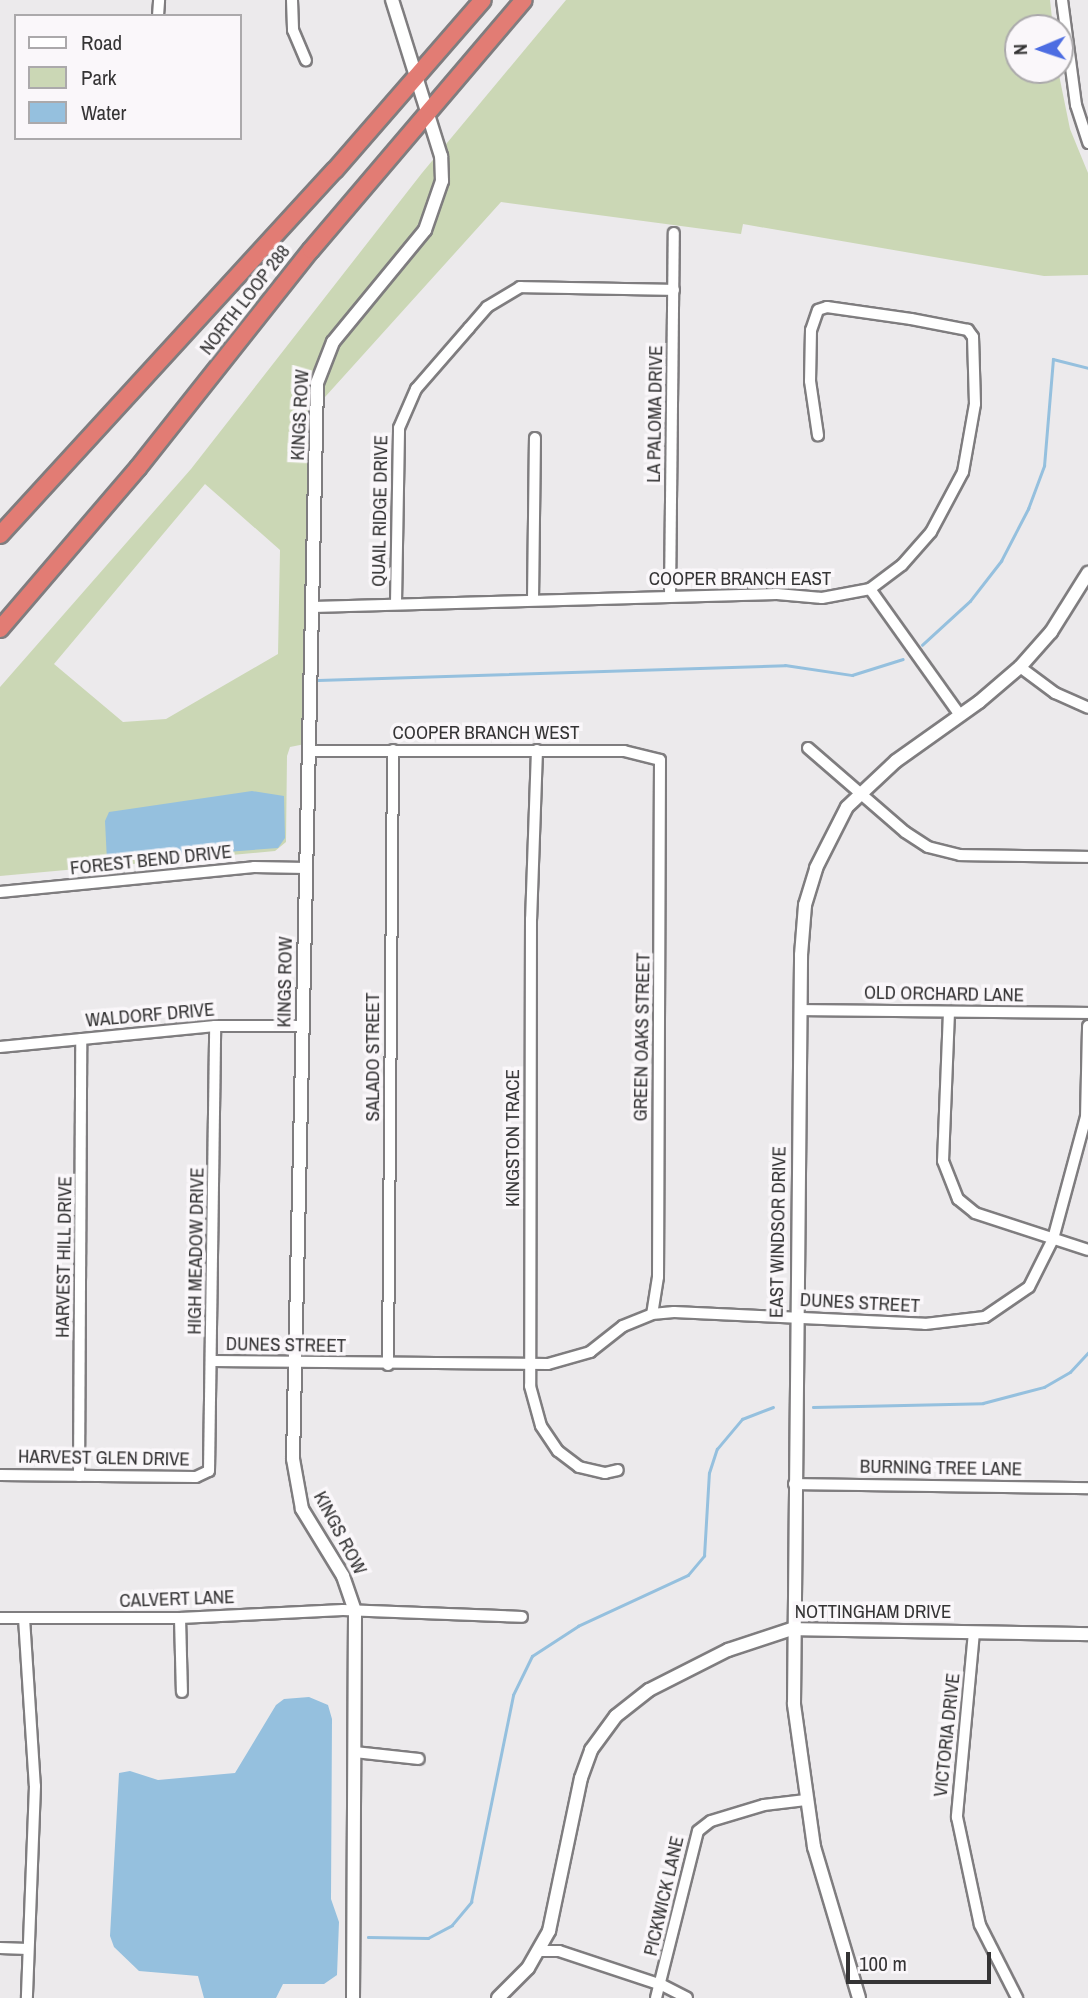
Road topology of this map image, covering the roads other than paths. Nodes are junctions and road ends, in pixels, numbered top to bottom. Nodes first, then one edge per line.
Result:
1 (292, 0) edge
2 (392, 0) edge
3 (483, 0) edge
4 (524, 0) edge
5 (1062, 0) edge
6 (306, 60) dead end
7 (414, 79) junction
8 (427, 112) junction
9 (1088, 143) edge
10 (674, 233) dead end
11 (674, 289) junction
12 (818, 435) dead end
13 (535, 438) dead end
14 (0, 535) edge
15 (1088, 573) edge
16 (870, 589) junction
17 (670, 596) junction
18 (533, 600) junction
19 (396, 603) junction
20 (313, 607) junction
21 (0, 629) edge
22 (1020, 667) junction
23 (1088, 708) edge
24 (960, 715) junction
25 (808, 748) dead end
26 (393, 750) junction
27 (537, 750) junction
28 (310, 751) junction
29 (660, 760) joint
30 (860, 793) junction
31 (1088, 857) edge
32 (306, 868) junction
33 (0, 892) edge
34 (800, 1010) junction
35 (949, 1012) junction
36 (1088, 1013) edge
37 (215, 1026) junction
38 (303, 1026) junction
39 (1088, 1026) edge
40 (81, 1039) junction
41 (0, 1047) edge
42 (1087, 1117) edge
43 (1053, 1238) junction
44 (1088, 1250) edge
45 (652, 1314) junction
46 (796, 1318) junction
47 (213, 1361) junction
48 (297, 1362) junction
49 (388, 1365) junction
50 (529, 1365) junction
51 (618, 1469) dead end
52 (0, 1475) edge
53 (206, 1475) joint
54 (79, 1476) junction
55 (794, 1484) junction
56 (1088, 1488) edge
57 (355, 1611) junction
58 (522, 1617) dead end
59 (0, 1618) edge
60 (24, 1618) junction
61 (180, 1618) junction
62 (792, 1629) junction
63 (974, 1632) junction
64 (1088, 1634) edge
65 (182, 1692) dead end
66 (355, 1752) junction
67 (419, 1759) dead end
68 (806, 1800) junction
69 (0, 1948) edge
70 (29, 1949) junction
71 (540, 1951) junction
72 (662, 1985) junction
73 (27, 1998) edge
74 (353, 1998) edge
75 (498, 1998) edge
76 (656, 1998) edge
77 (687, 1998) edge
78 (859, 1998) edge
79 (1017, 1998) edge

1 - 6 street
2 - 7 street, KINGS ROW
3 - 7 highway, NORTH LOOP 288
4 - 8 highway, NORTH LOOP 288
5 - 9 street
7 - 8 street, KINGS ROW
7 - 14 highway, NORTH LOOP 288
8 - 20 street, KINGS ROW
8 - 21 highway, NORTH LOOP 288
10 - 11 street, LA PALOMA DRIVE
11 - 17 street, LA PALOMA DRIVE
11 - 19 street, QUAIL RIDGE DRIVE
12 - 16 street, COOPER BRANCH EAST
13 - 18 street
15 - 22 street, EAST WINDSOR DRIVE
16 - 17 street, COOPER BRANCH EAST
16 - 24 street
17 - 18 street, COOPER BRANCH EAST
18 - 19 street, COOPER BRANCH EAST
19 - 20 street, COOPER BRANCH EAST
20 - 28 street, KINGS ROW
22 - 23 street
22 - 24 street, EAST WINDSOR DRIVE
24 - 30 street, EAST WINDSOR DRIVE
25 - 30 street
26 - 27 street, COOPER BRANCH WEST
26 - 28 street, COOPER BRANCH WEST
26 - 49 street, SALADO STREET
27 - 29 street, COOPER BRANCH WEST
27 - 50 street, KINGSTON TRACE
28 - 32 street, KINGS ROW
29 - 45 street, GREEN OAKS STREET
30 - 31 street
30 - 34 street, EAST WINDSOR DRIVE
32 - 33 street, FOREST BEND DRIVE
32 - 38 street, KINGS ROW
34 - 35 street, OLD ORCHARD LANE
34 - 46 street, EAST WINDSOR DRIVE
35 - 36 street, OLD ORCHARD LANE
35 - 43 street
37 - 38 street, WALDORF DRIVE
37 - 40 street, WALDORF DRIVE
37 - 47 street, HIGH MEADOW DRIVE
38 - 48 street, KINGS ROW
39 - 42 street, DUNES STREET
40 - 41 street, WALDORF DRIVE
40 - 54 street, HARVEST HILL DRIVE
42 - 43 street, DUNES STREET
43 - 44 street
43 - 46 street, DUNES STREET
45 - 46 street, DUNES STREET
45 - 50 street, DUNES STREET
46 - 55 street, EAST WINDSOR DRIVE
47 - 48 street, DUNES STREET
47 - 53 street, HIGH MEADOW DRIVE
48 - 49 street, DUNES STREET
48 - 57 street, KINGS ROW
49 - 50 street, DUNES STREET
50 - 51 street, KINGSTON TRACE
52 - 54 street, HARVEST GLEN DRIVE
53 - 54 street, HARVEST GLEN DRIVE
55 - 56 street, BURNING TREE LANE
55 - 62 street, EAST WINDSOR DRIVE
57 - 58 street, CALVERT LANE
57 - 61 street, CALVERT LANE
57 - 66 street, KINGS ROW
59 - 60 street, CALVERT LANE
60 - 61 street, CALVERT LANE
60 - 70 street
61 - 65 street
62 - 63 street, NOTTINGHAM DRIVE
62 - 68 street, EAST WINDSOR DRIVE
62 - 71 street, NOTTINGHAM DRIVE
63 - 64 street, NOTTINGHAM DRIVE
63 - 79 street, VICTORIA DRIVE
66 - 67 street
66 - 74 street, KINGS ROW
68 - 72 street, PICKWICK LANE
68 - 78 street, EAST WINDSOR DRIVE
69 - 70 street
70 - 73 street
71 - 72 street
71 - 75 street, NOTTINGHAM DRIVE
72 - 76 street, PICKWICK LANE
72 - 77 street

